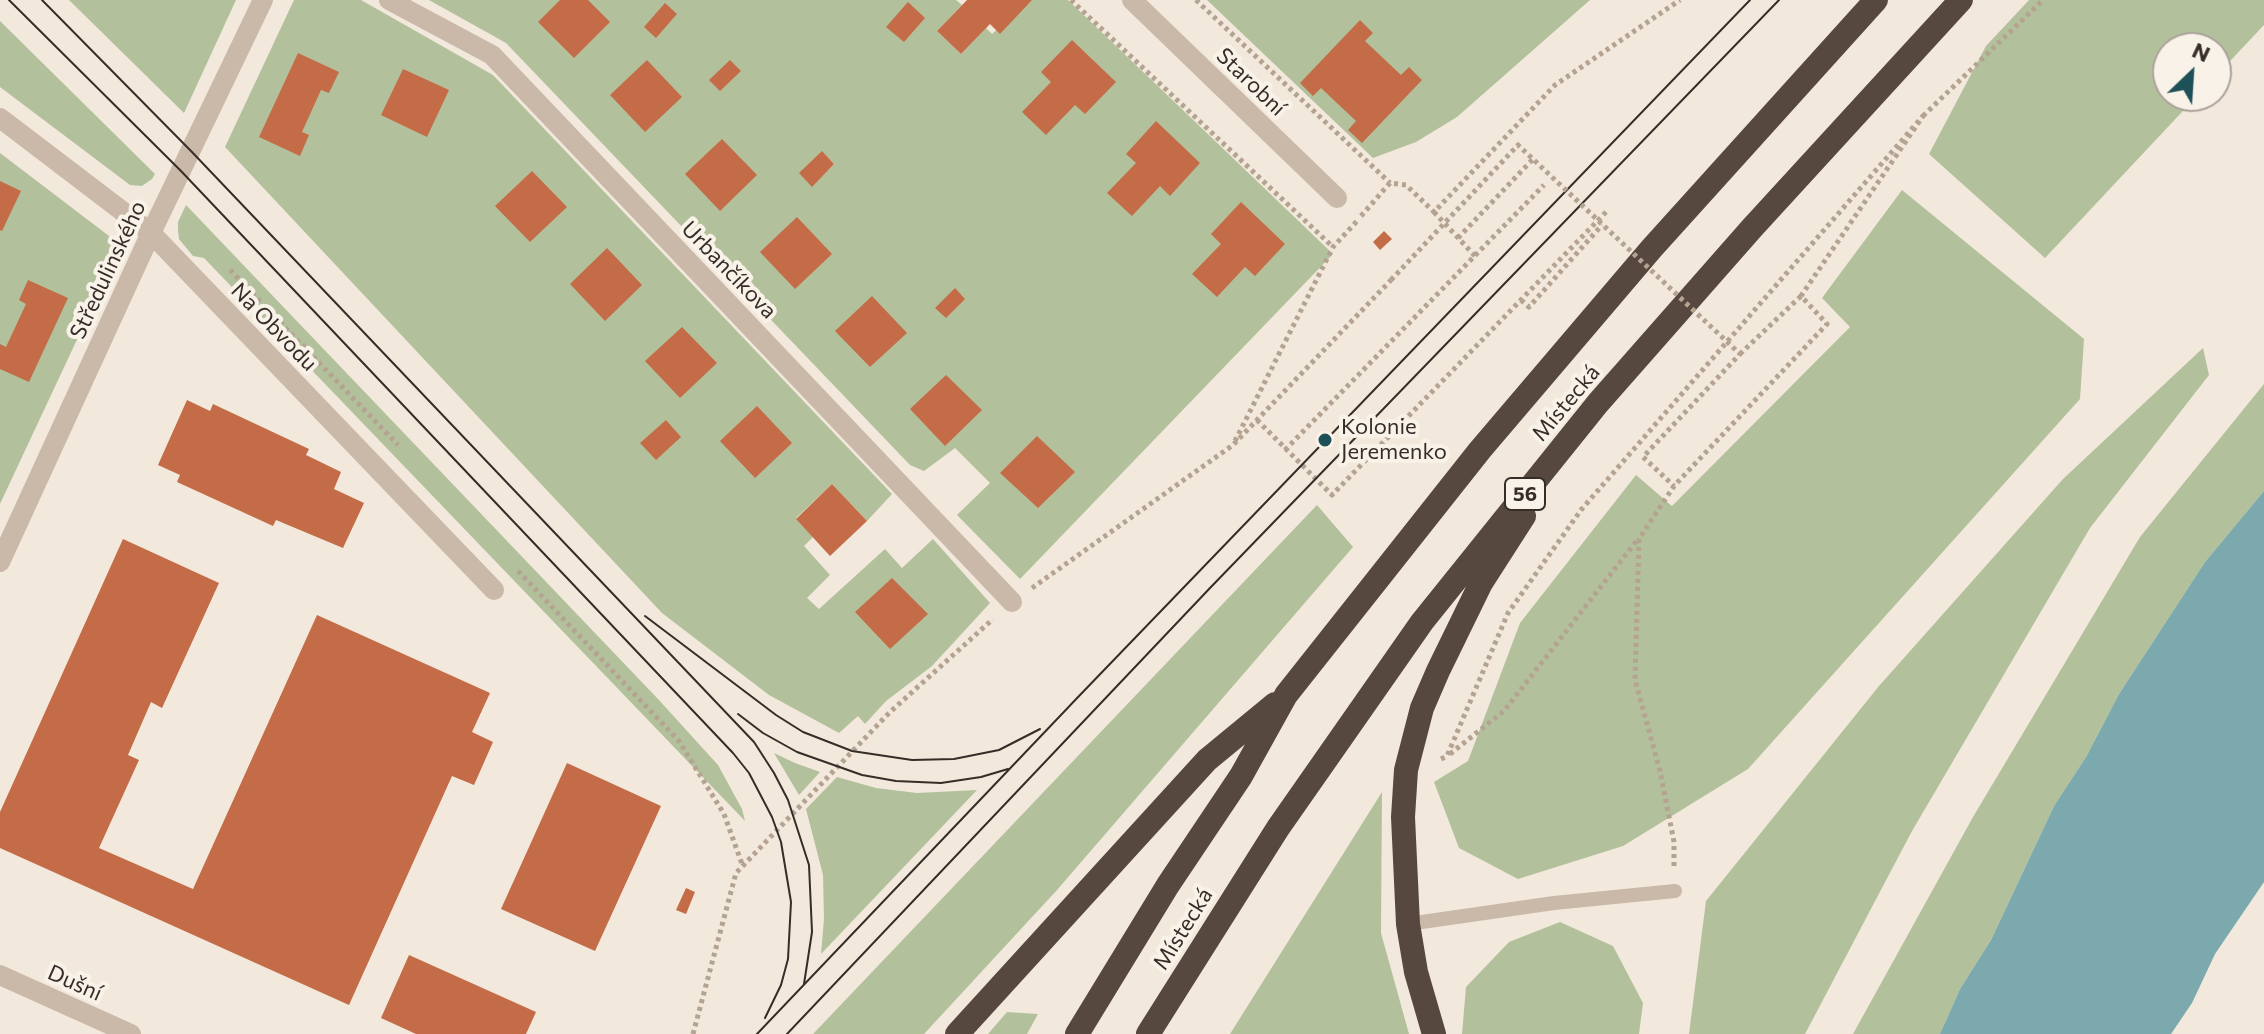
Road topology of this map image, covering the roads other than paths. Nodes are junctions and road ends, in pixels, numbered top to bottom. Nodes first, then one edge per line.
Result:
1 (263, 0) edge
2 (389, 0) edge
3 (1132, 0) edge
4 (1876, 0) edge
5 (1961, 0) edge
6 (0, 118) edge
7 (1337, 198) dead end
8 (151, 233) junction
9 (1598, 403) junction
10 (0, 562) edge
11 (494, 590) dead end
12 (1012, 602) road end
13 (1286, 695) junction
14 (1675, 891) road end
15 (1408, 924) junction
16 (0, 975) edge
17 (131, 1034) edge
18 (957, 1034) edge
19 (1077, 1034) edge
20 (1148, 1034) edge
21 (1434, 1034) edge

1 - 8 street, Středulinského
2 - 12 street, Urbančíkova
3 - 7 street, Starobní
4 - 13 highway, Místecká
5 - 9 highway, Místecká / 56
6 - 8 street, Na Obvodu
8 - 10 street, Středulinského
8 - 11 street, Na Obvodu
9 - 15 highway
9 - 20 highway, Místecká / 56
13 - 18 highway
13 - 19 highway, Místecká
14 - 15 lane
15 - 21 highway
16 - 17 street, Dušní

